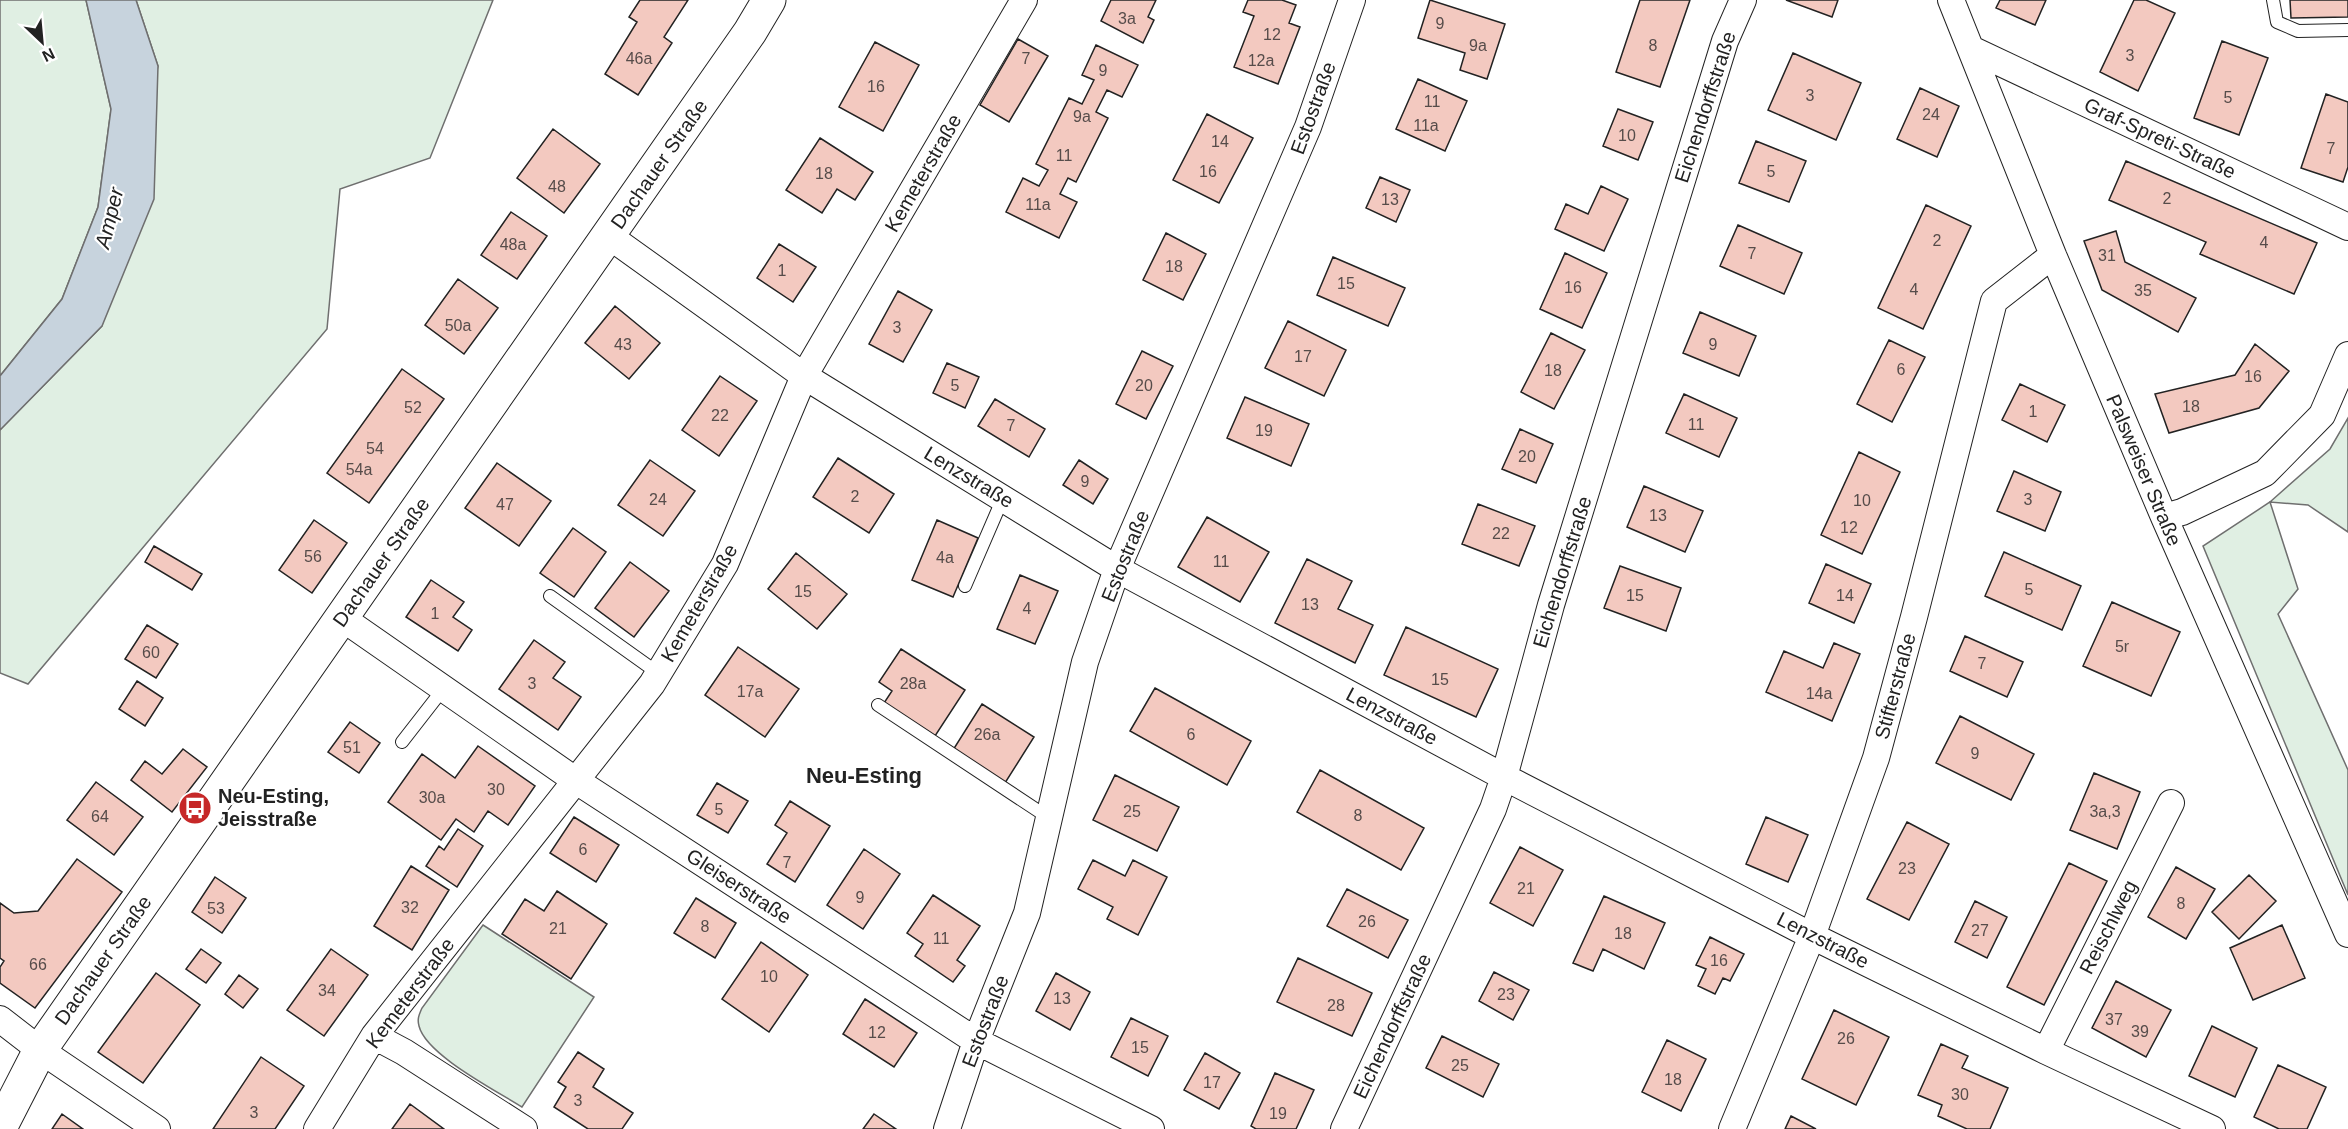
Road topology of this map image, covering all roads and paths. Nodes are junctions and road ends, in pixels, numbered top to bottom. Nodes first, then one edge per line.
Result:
1 (769, 0) edge
2 (1024, 0) edge
3 (1352, 0) edge
4 (1743, 0) edge
5 (1951, 0) edge
6 (2273, 0) edge
7 (2348, 30) edge
8 (1971, 49) junction
9 (2348, 226) edge
10 (609, 236) junction
11 (2053, 255) junction
12 (2348, 355) edge
13 (804, 376) junction
14 (1003, 498) junction
15 (2164, 517) junction
16 (1117, 569) junction
17 (965, 585) dead end
18 (550, 596) dead end
19 (342, 618) junction
20 (658, 673) junction
21 (444, 688) junction
22 (878, 705) dead end
23 (402, 742) dead end
24 (1504, 777) junction
25 (575, 780) junction
26 (2171, 803) dead end
27 (1049, 818) junction
28 (2348, 934) edge
29 (1812, 936) junction
30 (0, 1019) edge
31 (374, 1036) junction
32 (976, 1041) junction
33 (40, 1050) junction
34 (2046, 1051) junction
35 (0, 1128) edge
36 (157, 1129) edge
37 (317, 1129) edge
38 (524, 1129) edge
39 (946, 1129) edge
40 (1151, 1129) edge
41 (1344, 1129) edge
42 (1732, 1129) edge
43 (2212, 1129) edge

1 - 10 street, Dachauer Straße
2 - 13 street, Kemeterstraße
3 - 16 street, Estostraße
4 - 24 street, Eichendorffstraße
5 - 8 street, Palsweiser Straße
6 - 7 lane
8 - 9 street, Graf-Spreti-Straße
8 - 11 street, Palsweiser Straße
10 - 13 street, Lenzstraße
10 - 19 street, Dachauer Straße
11 - 15 street, Palsweiser Straße
11 - 29 street, Stifterstraße
12 - 15 street
13 - 14 street, Lenzstraße
13 - 20 street, Kemeterstraße
14 - 16 street, Lenzstraße
14 - 17 lane
15 - 28 street, Palsweiser Straße
16 - 24 street, Lenzstraße
16 - 27 street, Estostraße
18 - 20 lane
19 - 21 street, Gleiserstraße
19 - 33 street, Dachauer Straße
20 - 25 street, Kemeterstraße
21 - 23 lane
21 - 25 street, Gleiserstraße
22 - 27 lane
24 - 29 street, Lenzstraße
24 - 41 street, Eichendorffstraße
25 - 31 street, Kemeterstraße
25 - 32 street, Gleiserstraße
26 - 34 street, Reischlweg
27 - 32 street, Estostraße
29 - 34 street, Lenzstraße
29 - 42 street, Stifterstraße
30 - 33 street
31 - 37 street, Kemeterstraße
31 - 38 street
32 - 39 street, Estostraße
32 - 40 street, Gleiserstraße
33 - 35 street, Dachauer Straße
33 - 36 street
34 - 43 street, Lenzstraße

